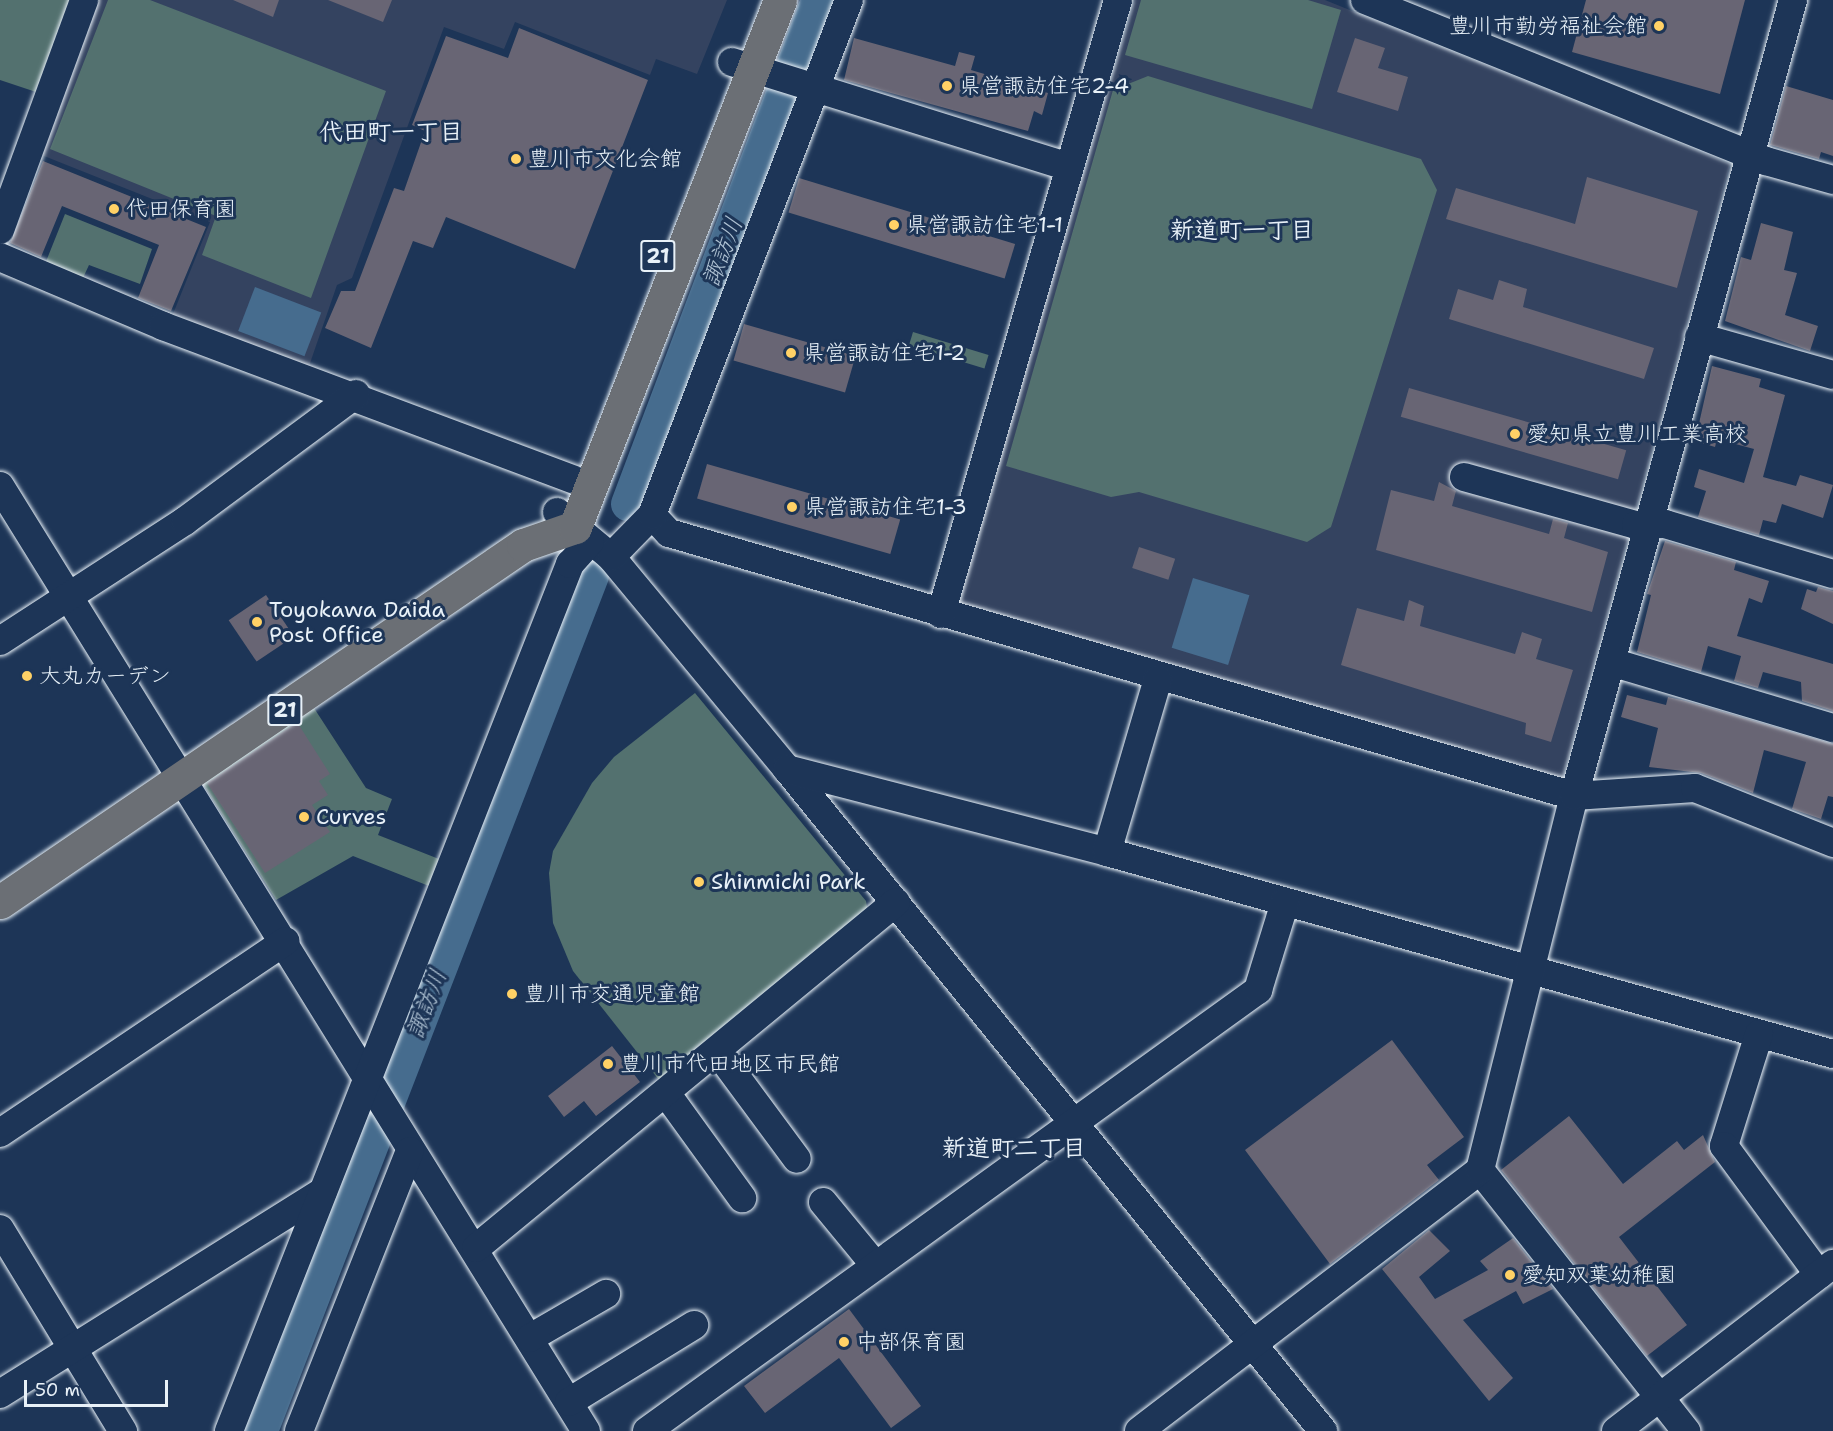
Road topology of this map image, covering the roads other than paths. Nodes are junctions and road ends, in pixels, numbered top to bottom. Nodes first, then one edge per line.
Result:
1 (84, 0) edge
2 (756, 0) edge
3 (780, 0) edge
4 (849, 0) edge
5 (1118, 0) edge
6 (1365, 0) edge
7 (1793, 0) edge
8 (751, 70) junction
9 (806, 88) junction
10 (1751, 152) junction
11 (1070, 167) junction
12 (1833, 180) edge
13 (0, 230) edge
14 (0, 257) edge
15 (1699, 337) junction
16 (1833, 375) edge
17 (356, 394) junction
18 (1464, 477) dead end
19 (573, 479) junction
20 (0, 486) edge
21 (652, 515) junction
22 (1649, 525) junction
23 (583, 534) junction
24 (1833, 574) edge
25 (70, 597) junction
26 (941, 614) junction
27 (0, 641) edge
28 (1611, 662) junction
29 (1158, 679) junction
30 (1833, 728) edge
31 (787, 769) junction
32 (179, 773) junction
33 (1574, 796) junction
34 (1832, 839) edge
35 (1107, 852) junction
36 (0, 881) edge
37 (0, 902) edge
38 (896, 902) junction
39 (1285, 902) junction
40 (286, 941) junction
41 (1529, 968) junction
42 (1760, 1034) junction
43 (717, 1051) junction
44 (1833, 1054) edge
45 (374, 1088) junction
46 (666, 1093) junction
47 (1076, 1124) junction
48 (0, 1133) edge
49 (406, 1146) junction
50 (797, 1159) dead end
51 (1480, 1170) junction
52 (323, 1191) junction
53 (742, 1198) dead end
54 (824, 1202) dead end
55 (0, 1229) edge
56 (476, 1248) junction
57 (875, 1265) junction
58 (1826, 1269) edge
59 (606, 1294) dead end
60 (694, 1325) dead end
61 (530, 1338) junction
62 (1252, 1346) junction
63 (71, 1348) junction
64 (0, 1394) edge
65 (1660, 1398) junction
66 (568, 1402) junction
67 (123, 1431) edge
68 (229, 1431) edge
69 (300, 1431) edge
70 (586, 1431) edge
71 (647, 1431) edge
72 (1139, 1431) edge
73 (1323, 1431) edge
74 (1616, 1431) edge
75 (1686, 1431) edge

1 - 13 street
2 - 8 main road, 21
3 - 8 main road, 21
4 - 9 street
5 - 11 street
6 - 10 street
7 - 10 street
8 - 9 street
8 - 19 main road, 21
8 - 23 main road, 21
9 - 11 street
9 - 21 street
10 - 12 street
10 - 15 street
11 - 26 street
14 - 17 street
15 - 16 street
15 - 22 street
17 - 19 street
17 - 25 street
18 - 22 street
19 - 23 main road, 21
20 - 25 street
21 - 23 street
21 - 26 street
22 - 24 street
22 - 28 street
23 - 31 street
23 - 32 main road, 21
23 - 45 street
25 - 27 street
25 - 32 street
26 - 29 street
28 - 30 street
28 - 33 street
29 - 33 street
29 - 35 street
31 - 35 street
31 - 38 street
32 - 36 main road, 21
32 - 37 main road, 21
32 - 40 street
33 - 34 street
33 - 41 street
35 - 39 street
38 - 43 street
38 - 47 street
39 - 41 street
39 - 47 street
40 - 45 street
40 - 48 street
41 - 42 street
41 - 51 street
42 - 44 street
42 - 58 street
43 - 46 street
43 - 50 street
45 - 49 street
45 - 52 street
46 - 53 street
46 - 56 street
47 - 57 street
47 - 62 street
49 - 56 street
49 - 69 street
51 - 62 street
51 - 65 street
52 - 63 street
52 - 68 street
54 - 57 street
55 - 63 street
56 - 61 street
57 - 71 street
58 - 65 street
59 - 61 street
60 - 66 street
61 - 66 street
62 - 72 street
62 - 73 street
63 - 64 street
63 - 67 street
65 - 74 street
65 - 75 street
66 - 70 street

